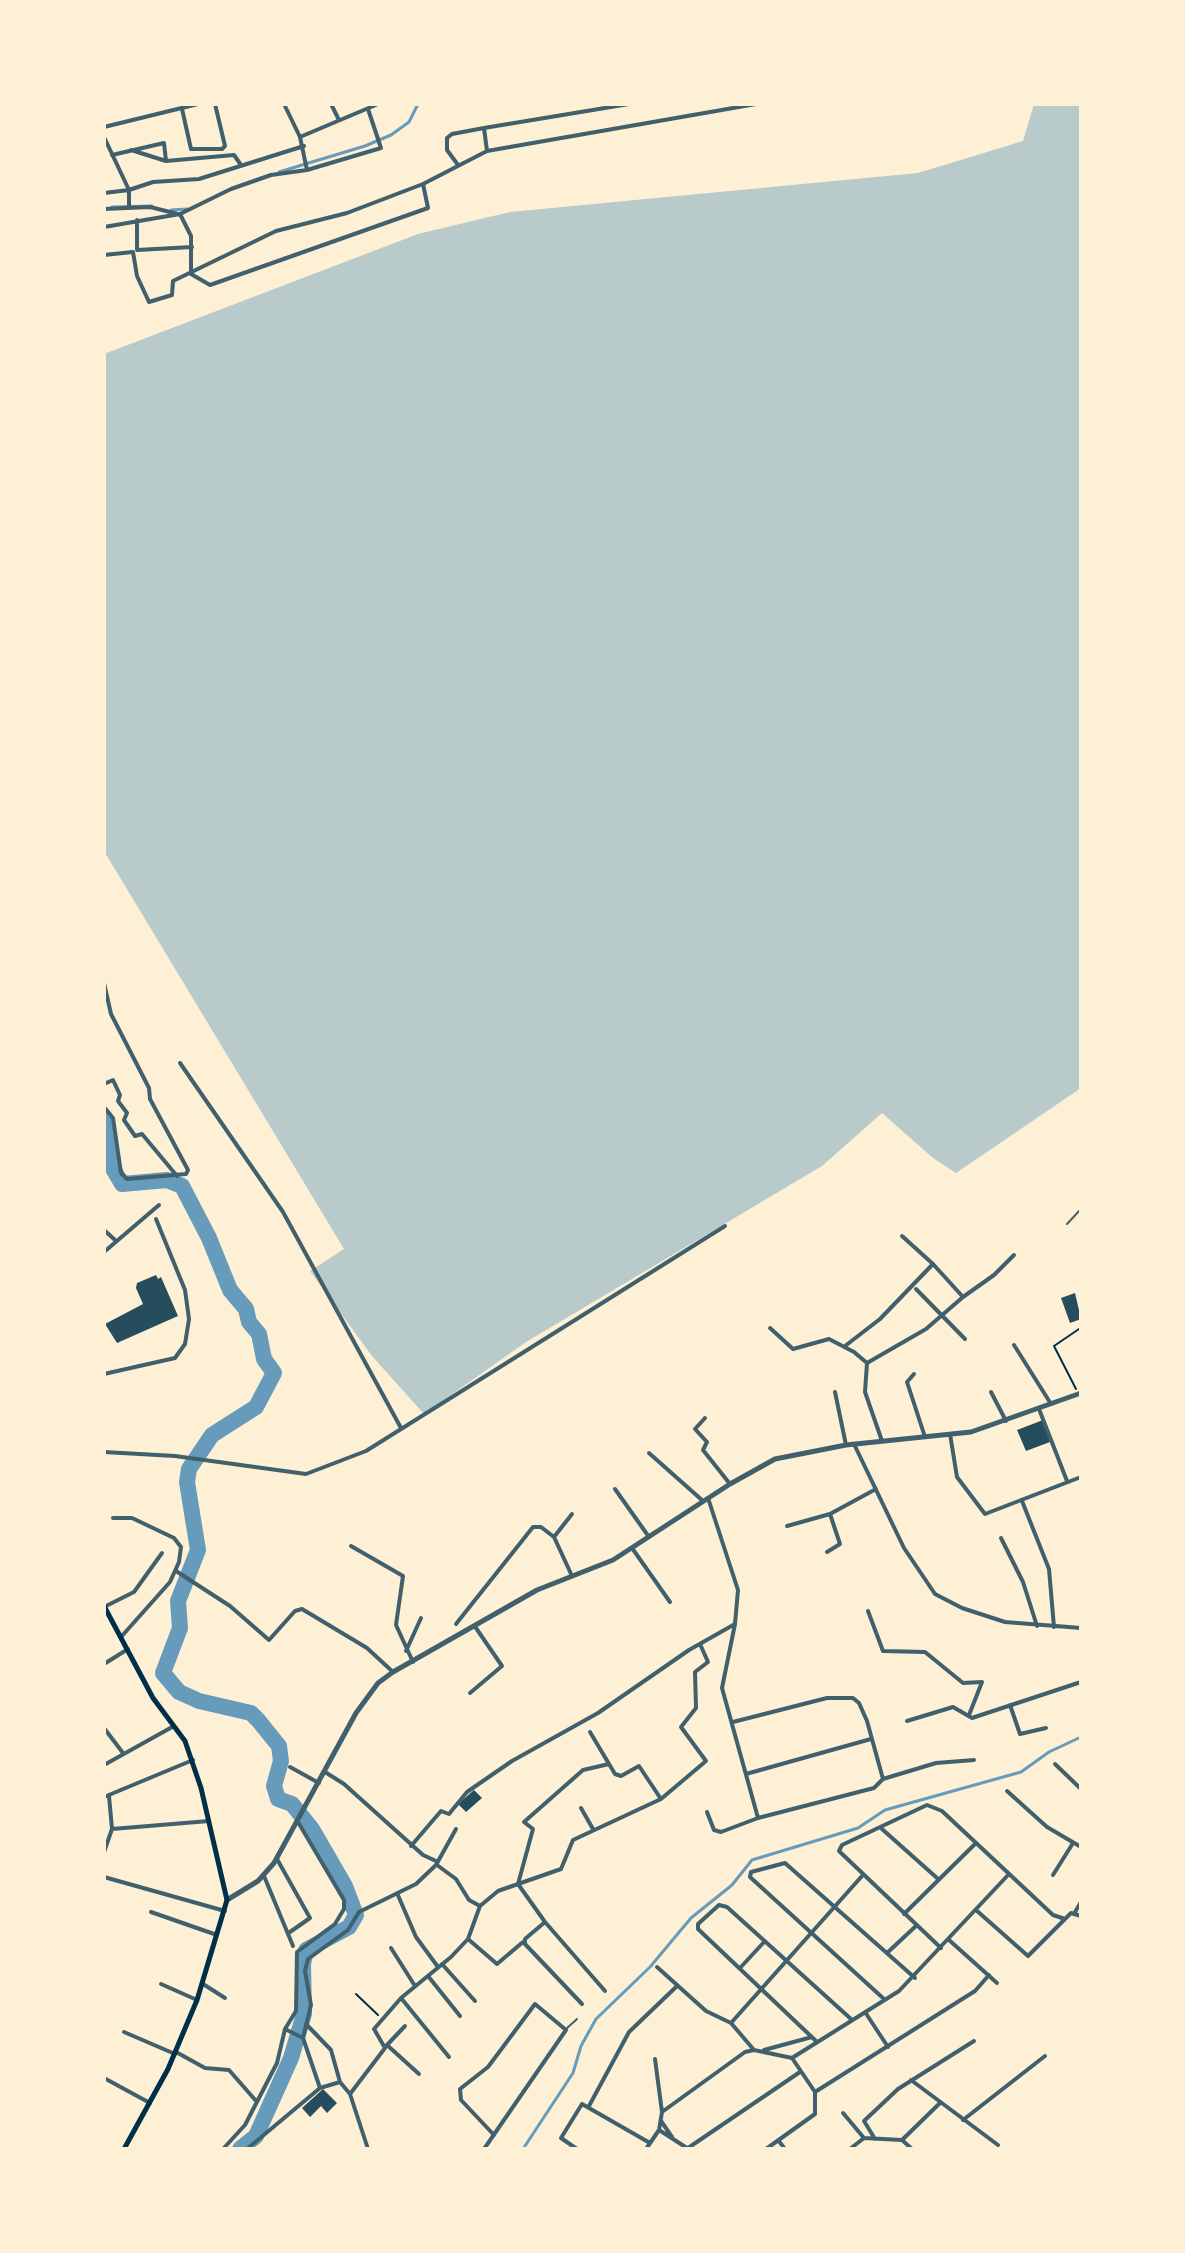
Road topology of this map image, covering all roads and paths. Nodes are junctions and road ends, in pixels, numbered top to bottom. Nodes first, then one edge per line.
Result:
1 (161, 104) edge
2 (198, 104) edge
3 (215, 104) edge
4 (284, 104) edge
5 (331, 104) edge
6 (378, 104) edge
7 (629, 104) edge
8 (756, 104) edge
9 (733, 106) edge
10 (182, 109) junction
11 (368, 109) junction
12 (164, 113) junction
13 (338, 118) junction
14 (104, 127) edge
15 (484, 128) junction
16 (104, 137) edge
17 (300, 137) junction
18 (304, 146) junction
19 (131, 150) junction
20 (487, 151) junction
21 (112, 155) junction
22 (166, 161) junction
23 (241, 165) junction
24 (458, 165) junction
25 (307, 170) junction
26 (423, 184) junction
27 (129, 190) junction
28 (104, 193) edge
29 (129, 207) junction
30 (104, 209) edge
31 (180, 214) junction
32 (137, 220) junction
33 (104, 227) edge
34 (192, 247) junction
35 (135, 251) junction
36 (104, 255) edge
37 (191, 274) junction
38 (104, 983) edge
39 (180, 1063) dead end
40 (104, 1084) edge
41 (104, 1107) edge
42 (177, 1176) junction
43 (159, 1205) dead end
44 (1081, 1209) edge
45 (156, 1219) dead end
46 (1067, 1224) dead end
47 (725, 1226) dead end
48 (104, 1230) edge
49 (902, 1236) dead end
50 (115, 1240) junction
51 (104, 1252) edge
52 (1014, 1255) dead end
53 (933, 1264) junction
54 (916, 1289) dead end
55 (963, 1297) junction
56 (943, 1316) junction
57 (770, 1328) dead end
58 (1079, 1329) edge
59 (965, 1339) dead end
60 (1014, 1345) dead end
61 (844, 1347) junction
62 (867, 1363) junction
63 (104, 1374) edge
64 (914, 1374) dead end
65 (835, 1392) dead end
66 (991, 1392) dead end
67 (1080, 1394) edge
68 (1051, 1404) junction
69 (1039, 1409) junction
70 (705, 1418) dead end
71 (1006, 1421) junction
72 (401, 1428) junction
73 (950, 1434) junction
74 (925, 1437) junction
75 (882, 1441) junction
76 (854, 1444) junction
77 (846, 1445) junction
78 (104, 1452) edge
79 (649, 1453) dead end
80 (1081, 1477) edge
81 (1067, 1481) junction
82 (730, 1484) junction
83 (615, 1489) dead end
84 (876, 1489) junction
85 (706, 1500) junction
86 (1022, 1501) junction
87 (572, 1514) dead end
88 (830, 1514) junction
89 (113, 1518) dead end
90 (787, 1526) dead end
91 (554, 1537) junction
92 (649, 1537) junction
93 (1001, 1538) dead end
94 (351, 1546) dead end
95 (632, 1548) junction
96 (827, 1552) dead end
97 (162, 1553) dead end
98 (178, 1572) junction
99 (572, 1576) junction
100 (670, 1602) dead end
101 (104, 1606) edge
102 (868, 1611) dead end
103 (421, 1618) dead end
104 (456, 1624) dead end
105 (735, 1624) junction
106 (1037, 1626) junction
107 (1054, 1627) junction
108 (476, 1628) junction
109 (1081, 1628) edge
110 (121, 1637) junction
111 (700, 1644) junction
112 (128, 1649) junction
113 (406, 1651) junction
114 (413, 1662) junction
115 (104, 1664) edge
116 (393, 1672) junction
117 (1081, 1682) edge
118 (470, 1693) dead end
119 (1010, 1705) junction
120 (969, 1715) junction
121 (907, 1721) dead end
122 (733, 1722) junction
123 (174, 1726) junction
124 (104, 1728) edge
125 (1046, 1728) dead end
126 (590, 1732) dead end
127 (871, 1739) junction
128 (123, 1753) junction
129 (193, 1760) junction
130 (974, 1760) dead end
131 (609, 1764) junction
132 (1055, 1764) dead end
133 (104, 1765) edge
134 (290, 1767) dead end
135 (325, 1772) junction
136 (745, 1774) junction
137 (883, 1779) junction
138 (319, 1783) junction
139 (1081, 1789) edge
140 (1007, 1791) dead end
141 (106, 1796) edge
142 (661, 1799) junction
143 (581, 1808) dead end
144 (707, 1812) dead end
145 (758, 1818) junction
146 (299, 1820) junction
147 (209, 1821) junction
148 (112, 1829) junction
149 (456, 1829) dead end
150 (593, 1829) junction
151 (882, 1829) junction
152 (1073, 1843) junction
153 (975, 1844) junction
154 (411, 1846) junction
155 (1081, 1847) edge
156 (104, 1852) edge
157 (277, 1859) junction
158 (436, 1863) junction
159 (1009, 1874) junction
160 (1053, 1875) dead end
161 (264, 1876) junction
162 (862, 1876) junction
163 (104, 1877) edge
164 (937, 1878) junction
165 (518, 1884) junction
166 (397, 1893) junction
167 (227, 1900) junction
168 (1081, 1902) edge
169 (480, 1906) junction
170 (835, 1906) junction
171 (976, 1910) junction
172 (226, 1911) junction
173 (151, 1912) dead end
174 (1075, 1912) junction
175 (904, 1914) junction
176 (1081, 1916) edge
177 (1065, 1919) junction
178 (545, 1922) junction
179 (917, 1925) junction
180 (290, 1932) junction
181 (811, 1933) junction
182 (219, 1936) junction
183 (468, 1939) junction
184 (949, 1940) junction
185 (765, 1941) junction
186 (524, 1942) junction
187 (293, 1946) dead end
188 (391, 1948) dead end
189 (941, 1948) junction
190 (887, 1953) junction
191 (787, 1960) junction
192 (440, 1966) junction
193 (657, 1967) dead end
194 (740, 1968) junction
195 (989, 1975) junction
196 (428, 1976) junction
197 (915, 1978) junction
198 (997, 1983) dead end
199 (161, 1984) dead end
200 (203, 1984) junction
201 (415, 1986) junction
202 (676, 1987) junction
203 (762, 1988) junction
204 (605, 1991) dead end
205 (356, 1994) dead end
206 (225, 1998) dead end
207 (401, 1998) junction
208 (884, 1999) junction
209 (197, 2000) junction
210 (475, 2001) dead end
211 (582, 2004) dead end
212 (865, 2011) junction
213 (460, 2016) dead end
214 (382, 2018) junction
215 (577, 2019) dead end
216 (851, 2019) junction
217 (731, 2023) junction
218 (306, 2024) junction
219 (405, 2026) dead end
220 (566, 2030) junction
221 (288, 2031) junction
222 (124, 2032) dead end
223 (301, 2038) junction
224 (814, 2039) junction
225 (974, 2041) dead end
226 (386, 2046) junction
227 (888, 2047) junction
228 (754, 2050) junction
229 (763, 2051) junction
230 (175, 2053) junction
231 (1045, 2056) dead end
232 (449, 2057) dead end
233 (792, 2058) junction
234 (655, 2059) dead end
235 (800, 2072) junction
236 (419, 2074) dead end
237 (104, 2078) edge
238 (911, 2080) junction
239 (340, 2082) junction
240 (320, 2088) junction
241 (815, 2092) junction
242 (350, 2094) junction
243 (257, 2102) junction
244 (150, 2103) junction
245 (940, 2103) junction
246 (589, 2106) junction
247 (662, 2112) junction
248 (843, 2113) dead end
249 (661, 2120) junction
250 (963, 2120) junction
251 (659, 2130) junction
252 (494, 2135) junction
253 (864, 2138) junction
254 (674, 2139) junction
255 (875, 2139) junction
256 (778, 2140) junction
257 (902, 2140) junction
258 (650, 2143) junction
259 (998, 2145) dead end
260 (688, 2148) edge
261 (124, 2149) edge
262 (223, 2149) edge
263 (247, 2149) edge
264 (368, 2149) edge
265 (484, 2149) edge
266 (577, 2149) edge
267 (646, 2149) edge
268 (766, 2149) edge
269 (785, 2149) edge
270 (850, 2149) edge
271 (912, 2149) edge

1 - 12 street
2 - 10 street
3 - 10 street
4 - 17 street
5 - 13 street
6 - 11 street
7 - 15 street
8 - 9 street
9 - 20 street
10 - 12 street
11 - 13 street
11 - 25 street
12 - 14 street
13 - 17 street
15 - 20 street
15 - 24 street
16 - 21 street
17 - 18 street
18 - 23 street
18 - 25 street
19 - 21 street
19 - 22 street
19 - 22 street
20 - 24 street
21 - 27 street
22 - 23 street
23 - 27 street
24 - 26 street
25 - 31 street
26 - 37 street
26 - 37 street
27 - 28 street
27 - 29 street
29 - 30 street
29 - 31 street
31 - 32 street
31 - 34 street
32 - 33 street
32 - 35 street
34 - 35 street
34 - 37 street
35 - 36 street
35 - 37 street
38 - 42 street
39 - 72 street
40 - 42 street
41 - 42 street
43 - 50 street
44 - 46 lane
45 - 63 street
47 - 72 street
48 - 50 street
49 - 53 street
50 - 51 street
52 - 55 street
53 - 55 street
53 - 61 street
54 - 56 street
55 - 56 street
56 - 59 street
56 - 62 street
57 - 61 street
58 - 67 path
60 - 68 street
61 - 62 street
62 - 75 street
64 - 74 street
65 - 77 street
66 - 71 street
67 - 68 street
68 - 69 street
69 - 71 street
69 - 81 street
70 - 82 street
71 - 73 street
72 - 78 street
73 - 74 street
73 - 86 street
74 - 75 street
75 - 76 street
76 - 77 street
76 - 84 street
77 - 82 street
79 - 85 street
80 - 81 street
81 - 86 street
82 - 85 street
83 - 92 street
84 - 88 street
84 - 106 street
85 - 92 street
85 - 105 street
86 - 107 street
87 - 91 street
88 - 90 street
88 - 96 street
89 - 98 street
91 - 99 street
91 - 104 street
92 - 95 street
93 - 106 street
94 - 113 street
95 - 99 street
95 - 100 street
97 - 101 street
98 - 110 street
98 - 116 street
99 - 108 street
101 - 110 main road
102 - 120 street
103 - 113 street
105 - 111 street
105 - 122 street
106 - 107 street
107 - 109 street
108 - 114 street
108 - 118 street
110 - 112 main road
111 - 142 street
111 - 154 street
112 - 115 street
112 - 123 main road
113 - 114 street
114 - 116 street
116 - 135 street
117 - 119 street
119 - 120 street
119 - 125 street
120 - 121 street
122 - 127 street
122 - 136 street
123 - 128 street
123 - 129 main road
124 - 128 street
126 - 131 street
127 - 136 street
127 - 137 street
128 - 133 street
129 - 141 street
129 - 147 main road
130 - 137 street
131 - 142 street
131 - 165 street
132 - 139 street
134 - 138 street
135 - 138 street
135 - 154 street
136 - 145 street
137 - 145 street
138 - 146 street
140 - 152 street
141 - 148 street
142 - 150 street
143 - 150 street
144 - 145 street
146 - 157 street
146 - 221 street
147 - 148 street
147 - 167 main road
148 - 156 street
149 - 158 street
150 - 165 street
151 - 153 street
151 - 162 street
151 - 164 street
152 - 155 street
152 - 160 street
153 - 159 street
153 - 164 street
154 - 158 street
157 - 161 street
157 - 180 street
158 - 166 street
158 - 169 street
159 - 171 street
159 - 177 street
161 - 167 street
161 - 180 street
162 - 170 street
162 - 175 street
163 - 172 street
164 - 175 street
165 - 169 street
165 - 178 street
166 - 192 street
166 - 218 street
167 - 172 main road
168 - 174 street
169 - 183 street
170 - 181 street
170 - 181 street
170 - 190 street
171 - 177 street
171 - 184 street
172 - 182 main road
173 - 182 street
174 - 176 street
174 - 177 street
175 - 179 street
178 - 186 street
178 - 204 street
179 - 189 street
179 - 190 street
180 - 187 street
181 - 191 street
181 - 208 street
182 - 200 main road
183 - 186 street
183 - 192 street
184 - 189 street
184 - 195 street
185 - 191 street
185 - 194 street
185 - 194 street
186 - 211 street
188 - 201 street
189 - 197 street
190 - 197 street
191 - 203 street
191 - 216 street
192 - 196 street
192 - 210 street
193 - 202 street
194 - 203 street
195 - 198 street
195 - 227 street
196 - 201 street
196 - 213 street
197 - 208 street
199 - 209 street
200 - 206 street
200 - 209 main road
201 - 207 street
202 - 217 street
202 - 246 street
203 - 217 street
203 - 224 street
205 - 214 path
207 - 214 street
207 - 232 street
208 - 212 street
209 - 230 main road
212 - 216 street
212 - 227 street
214 - 226 street
215 - 220 lane
216 - 224 street
217 - 228 street
218 - 223 street
218 - 239 street
219 - 226 street
220 - 252 street
220 - 252 street
221 - 223 street
221 - 243 street
222 - 230 street
223 - 240 street
224 - 229 street
224 - 233 street
225 - 238 street
226 - 236 street
226 - 242 street
227 - 241 street
228 - 229 street
228 - 247 street
229 - 233 street
230 - 243 street
230 - 244 main road
231 - 250 street
233 - 235 street
234 - 247 street
235 - 241 street
235 - 260 street
237 - 244 street
238 - 245 street
238 - 255 street
239 - 240 street
239 - 242 street
240 - 263 street
241 - 256 street
242 - 264 street
243 - 262 street
244 - 261 main road
245 - 250 street
245 - 257 street
246 - 258 street
246 - 266 street
247 - 249 street
248 - 253 street
249 - 251 street
249 - 254 street
250 - 259 street
251 - 254 street
251 - 258 street
252 - 265 street
253 - 255 street
253 - 270 street
254 - 260 street
255 - 257 street
256 - 268 street
256 - 269 street
257 - 271 street
258 - 267 street

